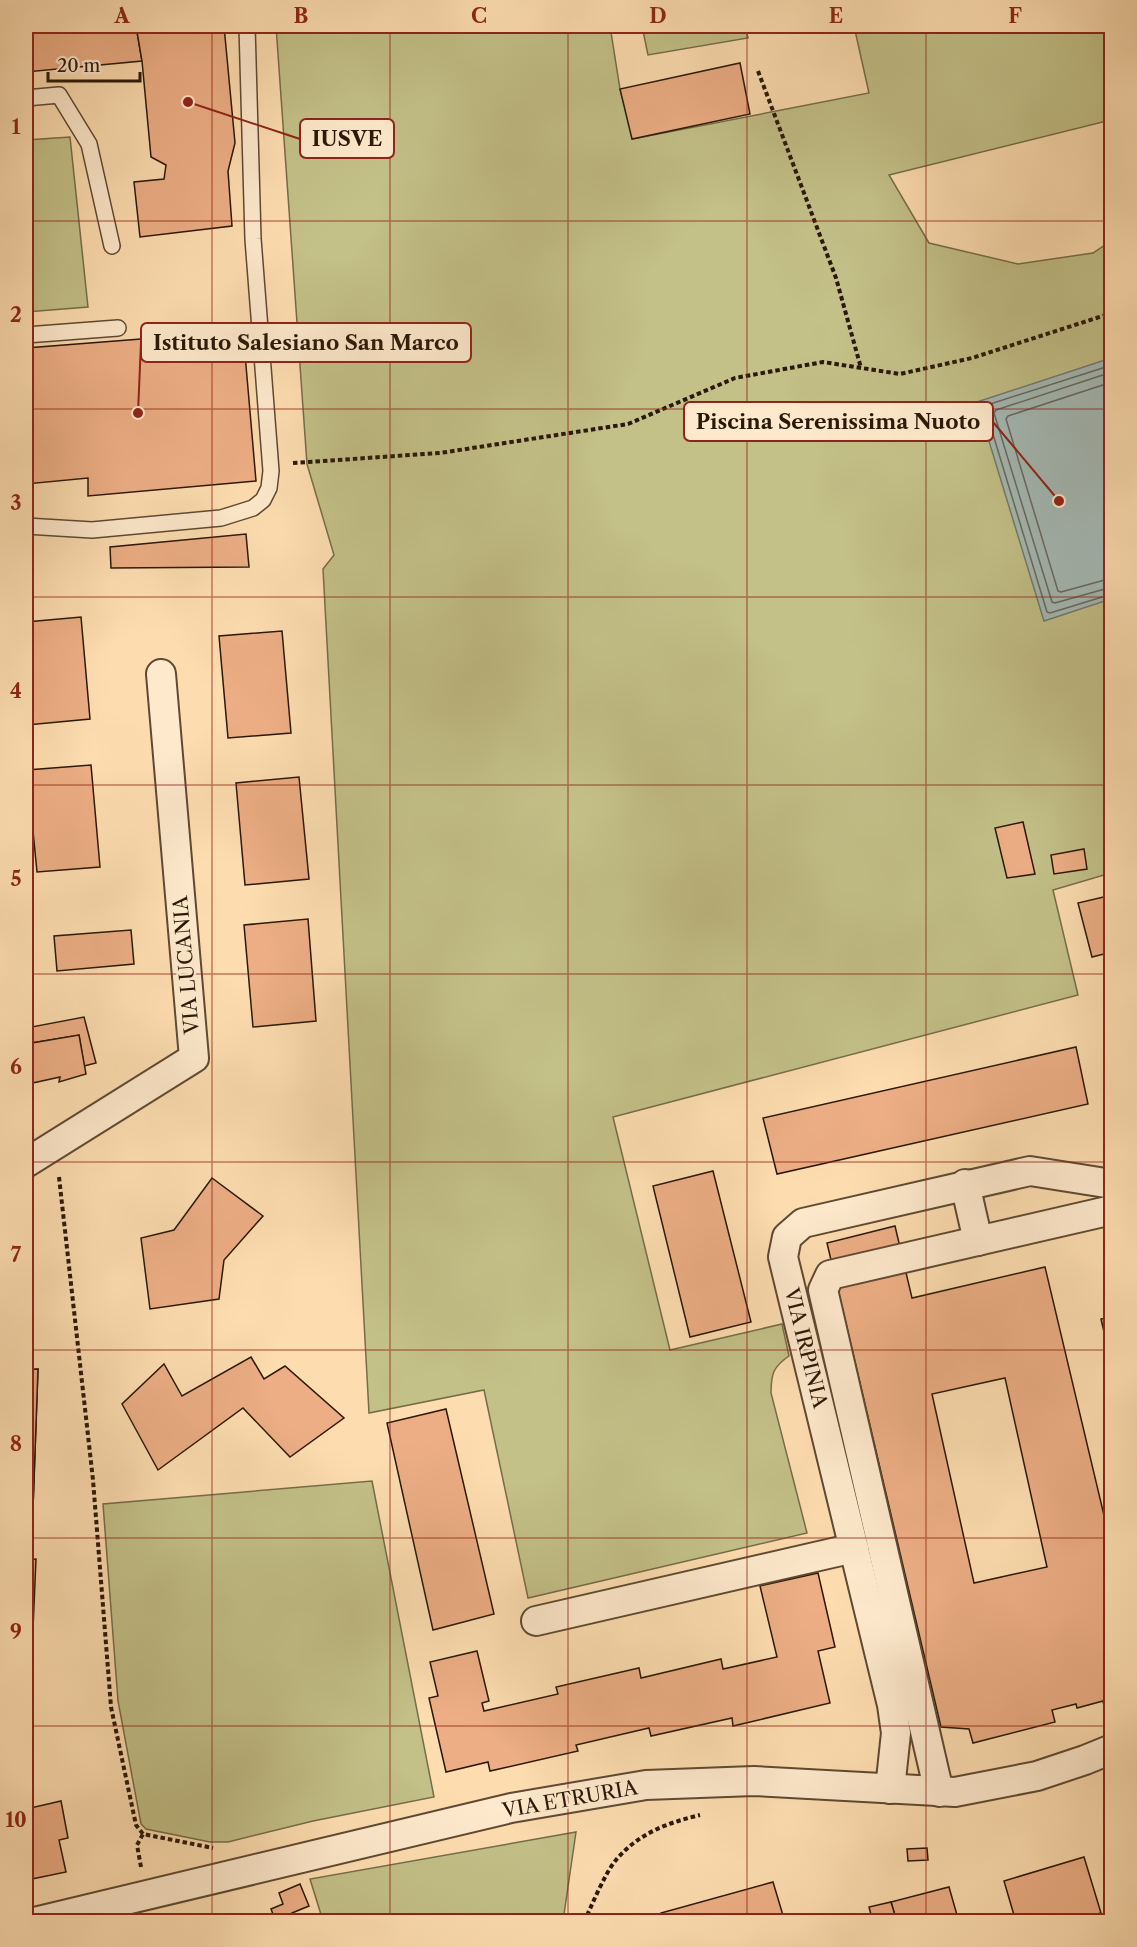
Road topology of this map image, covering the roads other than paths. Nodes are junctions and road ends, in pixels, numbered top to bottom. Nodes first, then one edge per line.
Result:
1 (248, 26) edge
2 (26, 98) edge
3 (112, 246) dead end
4 (118, 328) dead end
5 (26, 335) edge
6 (26, 526) edge
7 (161, 674) dead end
8 (26, 1163) edge
9 (965, 1184) junction
10 (1112, 1184) edge
11 (1112, 1210) edge
12 (978, 1241) junction
13 (867, 1477) junction
14 (840, 1484) junction
15 (854, 1548) junction
16 (536, 1621) dead end
17 (1112, 1749) edge
18 (890, 1789) junction
19 (939, 1792) junction
20 (34, 1922) edge

1 - 6 lane
2 - 3 lane
4 - 5 lane
7 - 8 street, VIA LUCANIA
9 - 10 street, VIA IRPINIA
9 - 12 street
9 - 14 street, VIA IRPINIA
11 - 12 street
12 - 13 street
13 - 14 street
13 - 19 street
14 - 15 street, VIA IRPINIA
15 - 16 street
15 - 18 street, VIA IRPINIA
17 - 19 street, VIA ETRURIA
18 - 19 street, VIA ETRURIA
18 - 20 street, VIA ETRURIA

